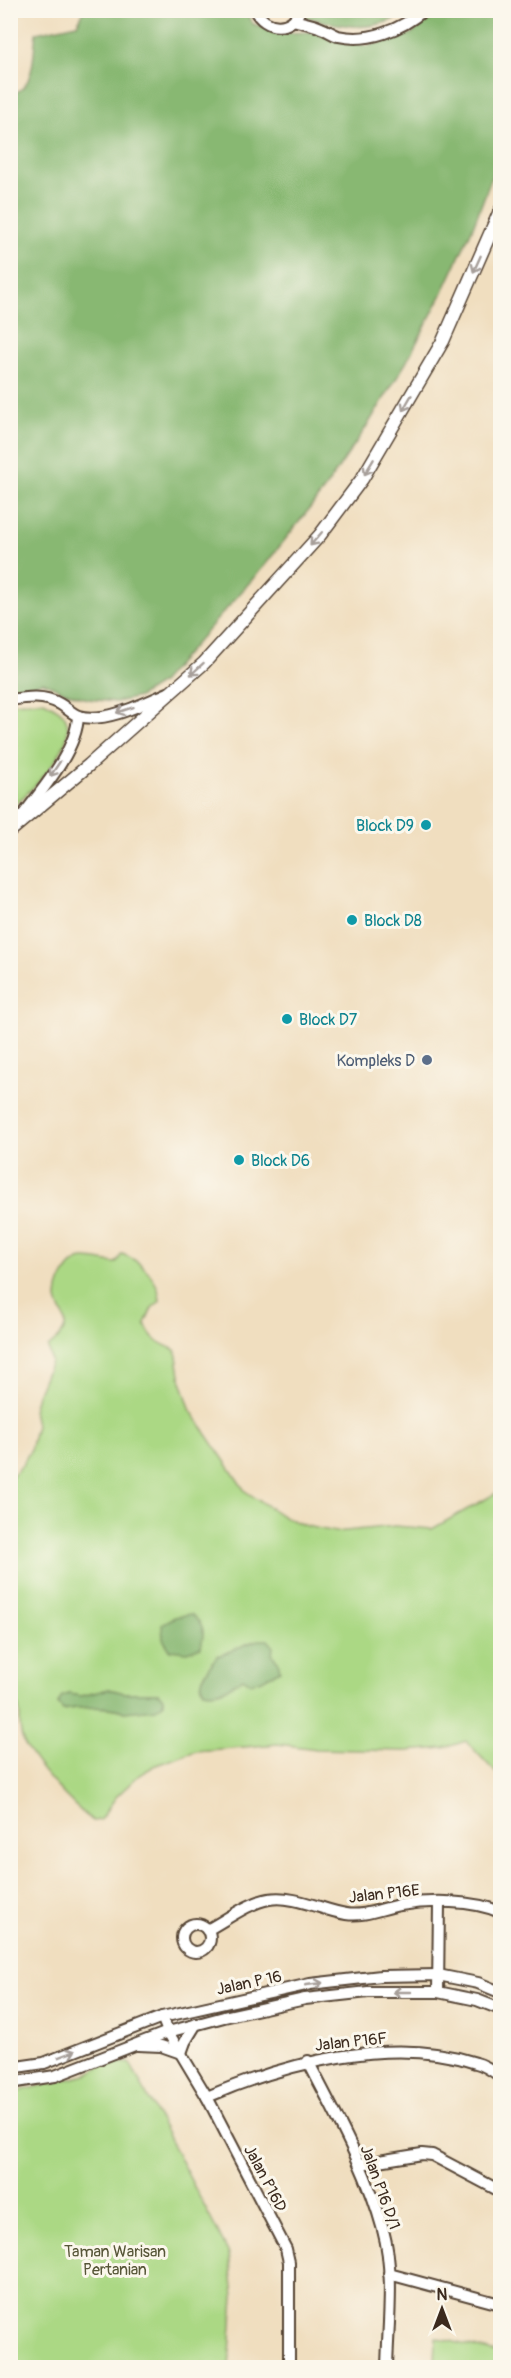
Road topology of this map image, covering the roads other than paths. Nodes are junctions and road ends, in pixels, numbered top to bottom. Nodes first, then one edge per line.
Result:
1 (255, 10) edge
2 (424, 10) edge
3 (297, 15) edge
4 (501, 211) edge
5 (171, 692) junction
6 (10, 700) edge
7 (78, 716) junction
8 (10, 831) edge
9 (439, 1903) junction
10 (501, 1912) edge
11 (207, 1930) dead end
12 (438, 1975) junction
13 (438, 1992) junction
14 (501, 1992) edge
15 (501, 2009) edge
16 (162, 2017) junction
17 (196, 2024) junction
18 (168, 2032) junction
19 (131, 2045) junction
20 (181, 2053) junction
21 (308, 2061) junction
22 (10, 2068) edge
23 (501, 2076) edge
24 (10, 2083) edge
25 (207, 2097) junction
26 (360, 2164) junction
27 (501, 2192) edge
28 (389, 2274) junction
29 (501, 2304) edge
30 (289, 2367) edge
31 (387, 2367) edge

1 - 3 street
2 - 3 street
4 -> 5 main road
5 -> 7 street
5 - 8 main road
6 - 7 street
7 -> 8 street
9 - 10 street, Jalan P16E
9 - 11 street, Jalan P16E
9 - 12 street
12 - 13 street
12 - 14 street, Jalan P 16
16 -> 12 street, Jalan P 16
13 - 15 street, Jalan P 16
13 -> 17 street, Jalan P 16
16 - 18 street, Jalan P16D
22 -> 16 street, Jalan P 16
17 - 18 street, Jalan P 16
17 - 20 street
18 - 19 street, Jalan P 16
18 - 20 street, Jalan P16D
19 - 20 street
19 - 24 street, Jalan P 16
20 - 25 street, Jalan P16D
21 - 23 street, Jalan P16F
21 - 25 street, Jalan P16F
21 - 26 street, Jalan P16 D/1
25 - 30 street, Jalan P16D
26 - 27 street
26 - 28 street, Jalan P16 D/1
28 - 29 street
28 - 31 street, Jalan P16 D/1

